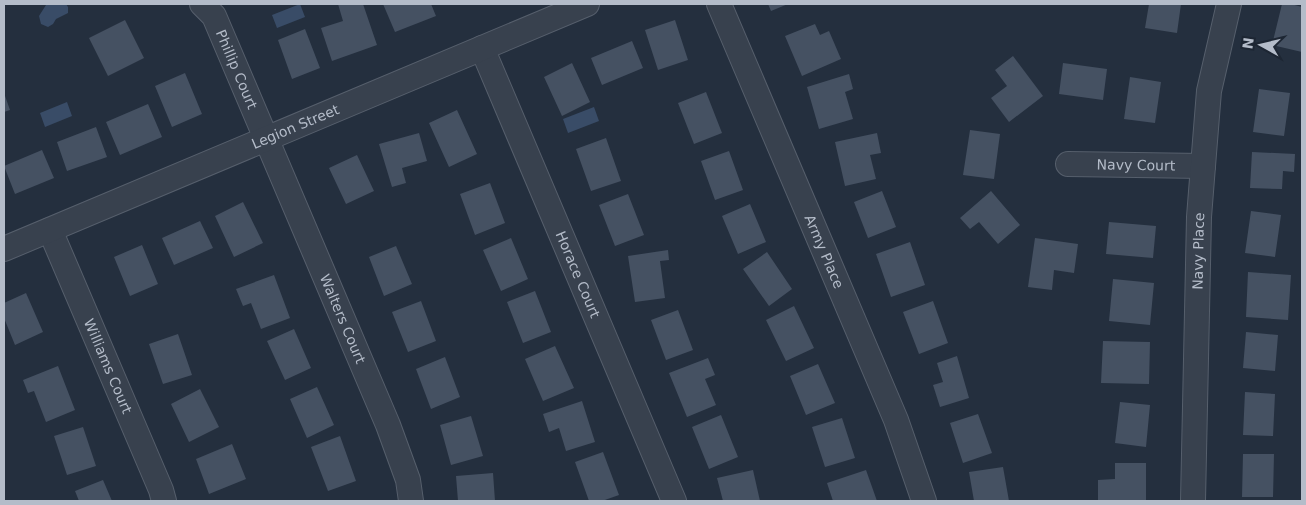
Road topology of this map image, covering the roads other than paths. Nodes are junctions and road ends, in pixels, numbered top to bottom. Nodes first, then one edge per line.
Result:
1 (202, 4) edge
2 (586, 4) edge
3 (719, 4) edge
4 (1229, 4) edge
5 (482, 48) junction
6 (267, 138) junction
7 (1068, 164) dead end
8 (1203, 166) junction
9 (50, 230) junction
10 (4, 249) edge
11 (164, 501) edge
12 (411, 501) edge
13 (674, 501) edge
14 (924, 501) edge
15 (1193, 501) edge

1 - 6 street, Phillip Court
2 - 5 street, Legion Street
3 - 14 street, Army Place
4 - 8 street, Navy Place
5 - 6 street, Legion Street
5 - 13 street, Horace Court
6 - 9 street, Legion Street
6 - 12 street, Walters Court
7 - 8 street, Navy Court
8 - 15 street, Navy Place
9 - 10 street, Legion Street
9 - 11 street, Williams Court

